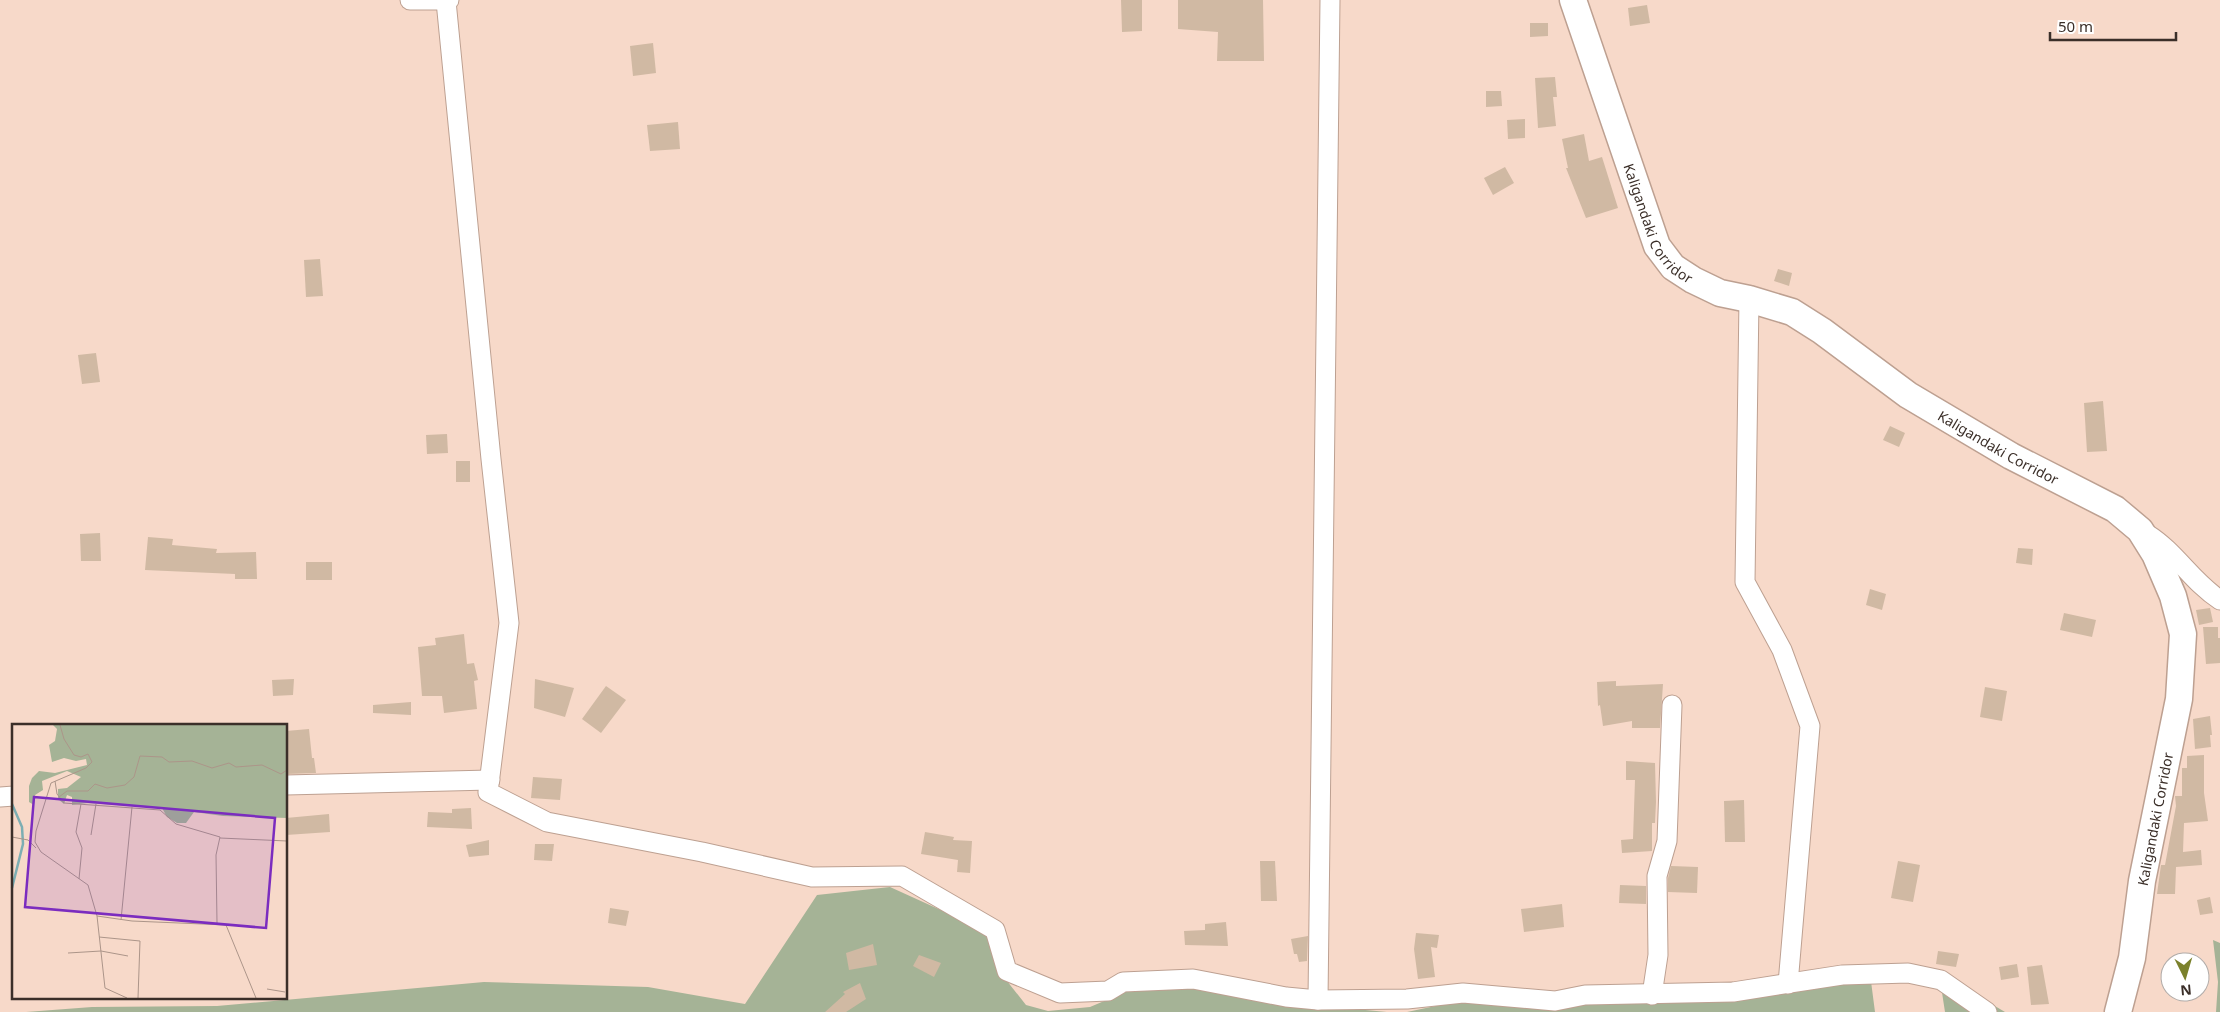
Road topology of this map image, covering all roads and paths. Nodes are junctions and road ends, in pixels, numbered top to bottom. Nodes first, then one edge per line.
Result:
1 (410, 0) edge
2 (448, 0) edge
3 (1330, 0) edge
4 (1573, 0) edge
5 (1749, 299) junction
6 (2140, 530) junction
7 (2220, 600) edge
8 (1672, 705) dead end
9 (490, 780) junction
10 (288, 785) edge
11 (1788, 984) junction
12 (1652, 995) junction
13 (1318, 1000) junction
14 (1987, 1012) edge
15 (2118, 1012) edge

1 - 2 street
2 - 9 street
3 - 13 street
4 - 5 main road, Kaligandaki Corridor
5 - 6 main road, Kaligandaki Corridor
5 - 11 street
6 - 7 street
6 - 15 main road, Kaligandaki Corridor
8 - 12 street
9 - 10 street
9 - 13 street
11 - 12 street
11 - 14 street
12 - 13 street

